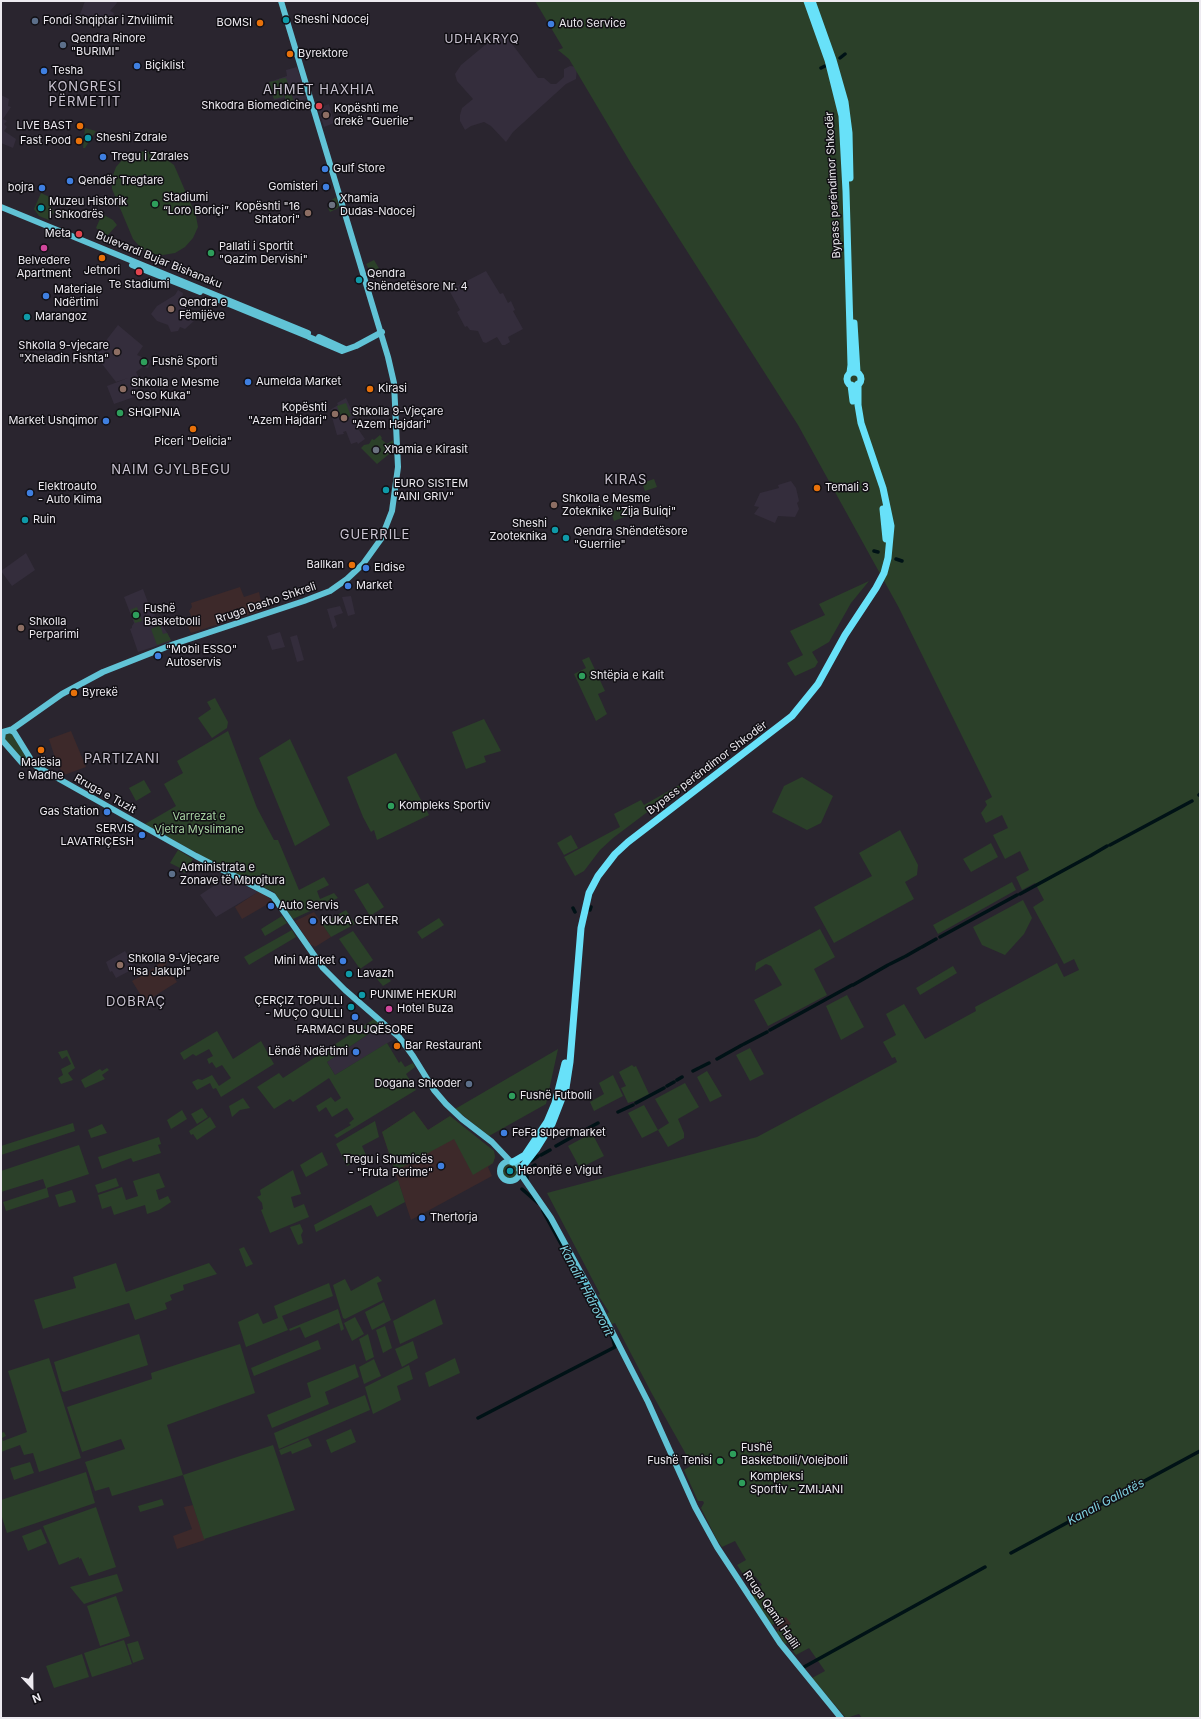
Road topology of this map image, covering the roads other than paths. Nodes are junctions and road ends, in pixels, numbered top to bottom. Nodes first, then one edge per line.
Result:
1 (280, 1) edge
2 (807, 1) edge
3 (812, 1) edge
4 (1, 207) edge
5 (1, 211) edge
6 (382, 332) junction
7 (309, 335) junction
8 (853, 373) junction
9 (858, 384) junction
10 (851, 385) junction
11 (1, 727) edge
12 (11, 730) junction
13 (2, 738) edge
14 (30, 760) junction
15 (26, 765) junction
16 (36, 766) junction
17 (498, 1149) junction
18 (512, 1162) junction
19 (502, 1167) junction
20 (520, 1172) junction
21 (512, 1181) junction
22 (530, 1188) junction
23 (841, 1718) edge

1 - 6 main road, Rruga Dasho Shkreli
2 - 8 highway, Bypass perëndimor Shkodër
3 - 8 highway, Bypass perëndimor Shkodër
4 - 7 main road, Bulevardi Bujar Bishanaku
5 - 7 main road, Bulevardi Bujar Bishanaku
6 - 7 main road, Bulevardi Bujar Bishanaku
6 - 12 main road, Rruga Dasho Shkreli
8 - 9 highway, Bypass perëndimor Shkodër
8 - 10 highway, Bypass perëndimor Shkodër
9 - 10 highway
9 - 20 highway, Bypass perëndimor Shkodër
10 - 18 highway, Bypass perëndimor Shkodër
11 - 12 main road
11 - 13 main road
12 - 13 main road, Rruga Dasho Shkreli
12 - 14 main road
13 - 15 main road
14 - 15 main road
14 - 16 main road
15 - 16 main road
16 - 17 main road, Rruga e Tuzit
17 - 18 main road, Rruga e Tuzit
17 - 19 main road
18 - 19 main road
18 - 20 main road
19 - 21 main road
20 - 21 main road
20 - 22 main road, Rruga Qamil Halili
21 - 22 main road
22 - 23 main road, Rruga Qamil Halili

